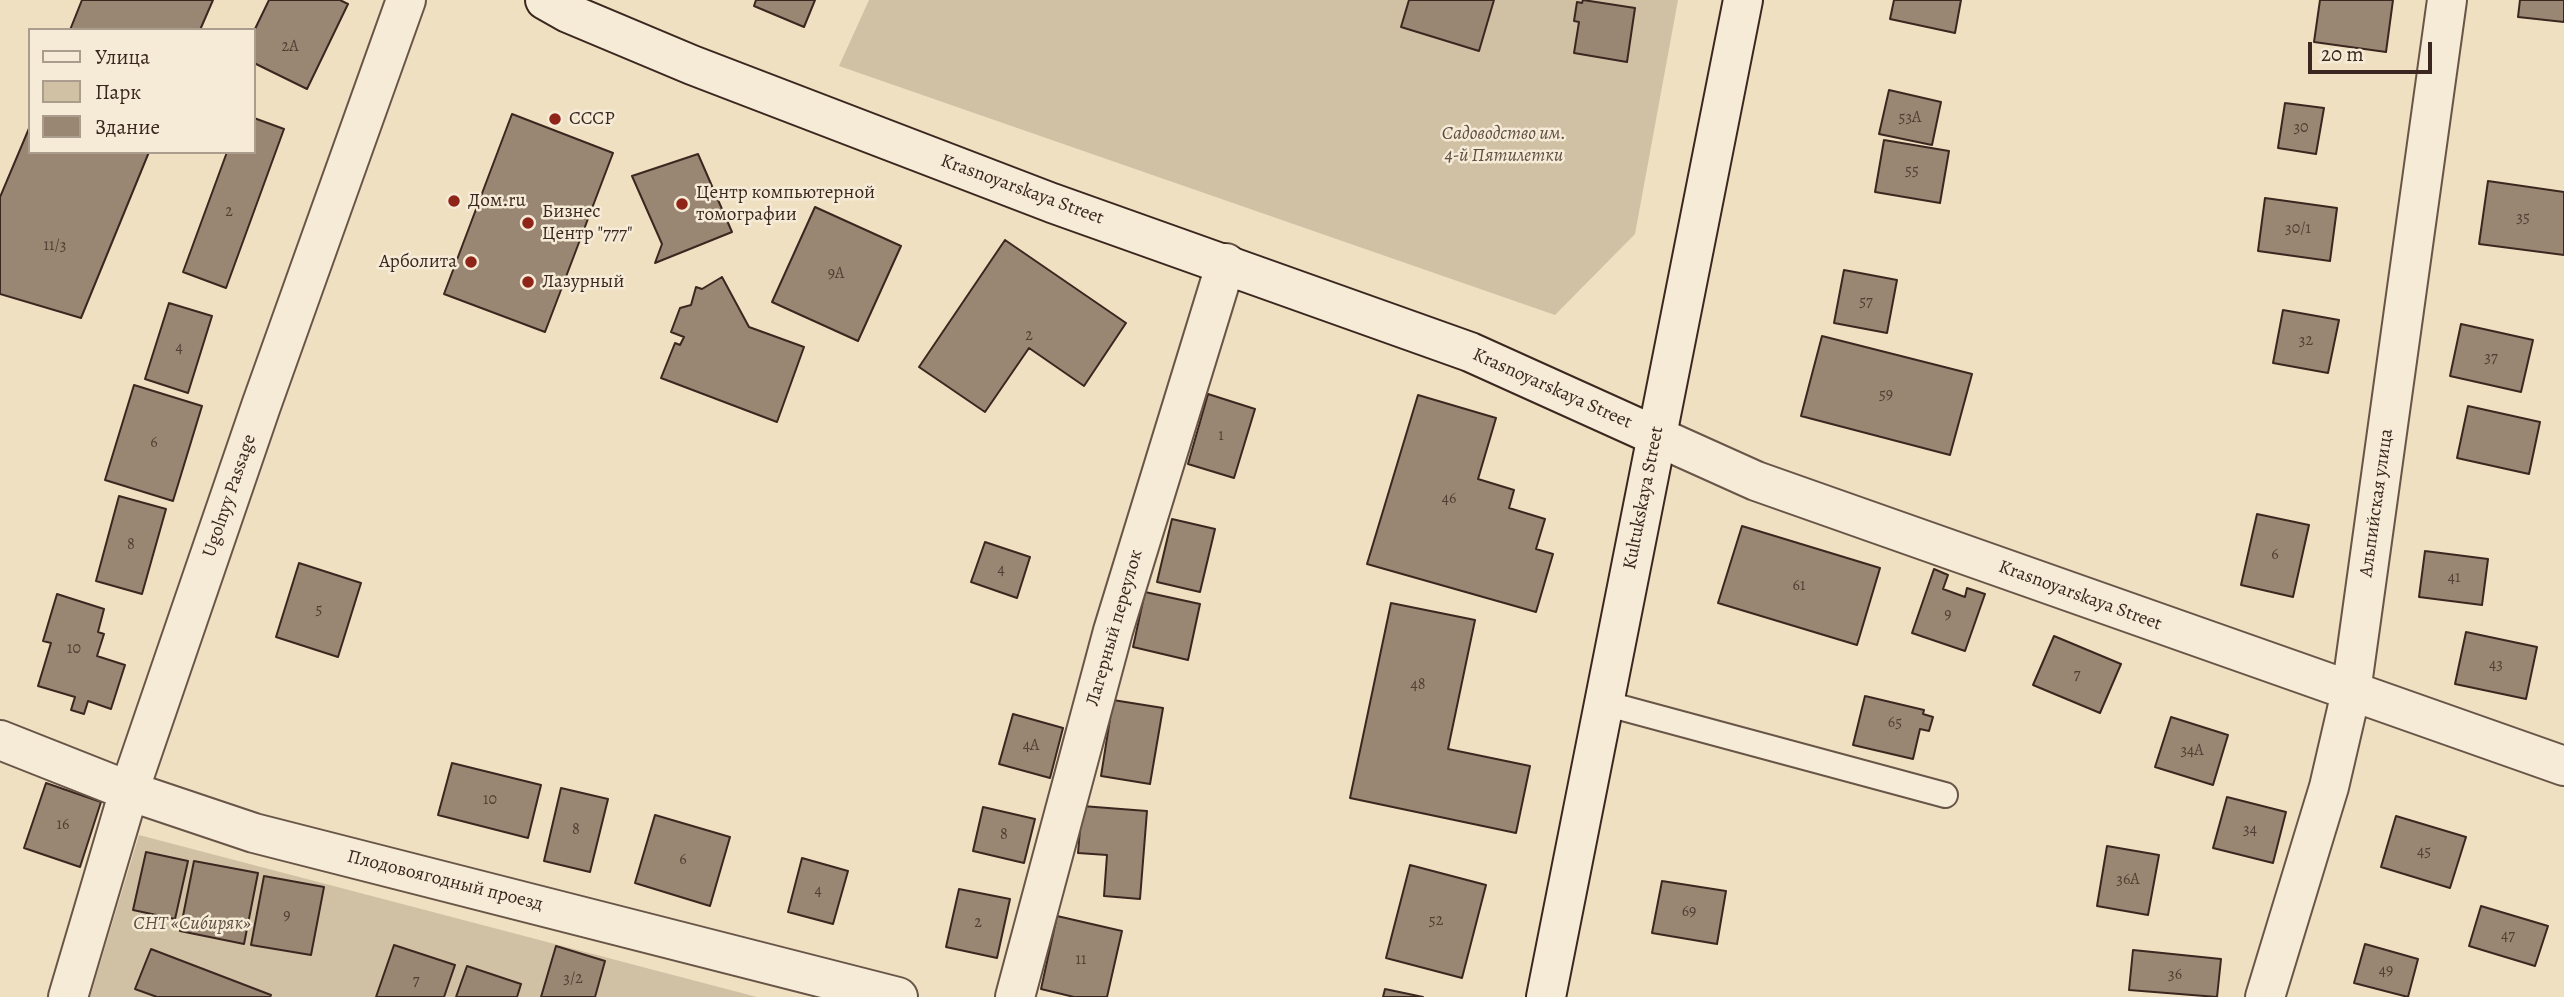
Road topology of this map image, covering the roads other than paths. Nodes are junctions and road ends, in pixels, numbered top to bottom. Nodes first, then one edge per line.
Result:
1 (406, 0) edge
2 (545, 0) edge
3 (1743, 0) edge
4 (2446, 0) edge
5 (1226, 263) junction
6 (1656, 436) junction
7 (2351, 692) junction
8 (1604, 703) junction
9 (0, 740) edge
10 (2564, 766) edge
11 (129, 791) junction
12 (1945, 795) dead end
13 (832, 989) edge
14 (68, 997) edge
15 (898, 997) edge
16 (1015, 997) edge
17 (1546, 997) edge
18 (2265, 997) edge

1 - 11 street, Ugolnyy Passage
2 - 5 street, Krasnoyarskaya Street
3 - 6 street, Kultukskaya Street
4 - 7 street, Альпийская улица
5 - 6 street, Krasnoyarskaya Street
5 - 16 street, Лагерный переулок
6 - 7 street, Krasnoyarskaya Street
6 - 8 street, Kultukskaya Street
7 - 10 street, Krasnoyarskaya Street
7 - 18 street, Альпийская улица
8 - 12 lane
8 - 17 street, Kultukskaya Street
9 - 11 street, Плодовоягодный проезд
11 - 13 street, Плодовоягодный проезд
11 - 14 street, Ugolnyy Passage
13 - 15 street, Плодовоягодный проезд

